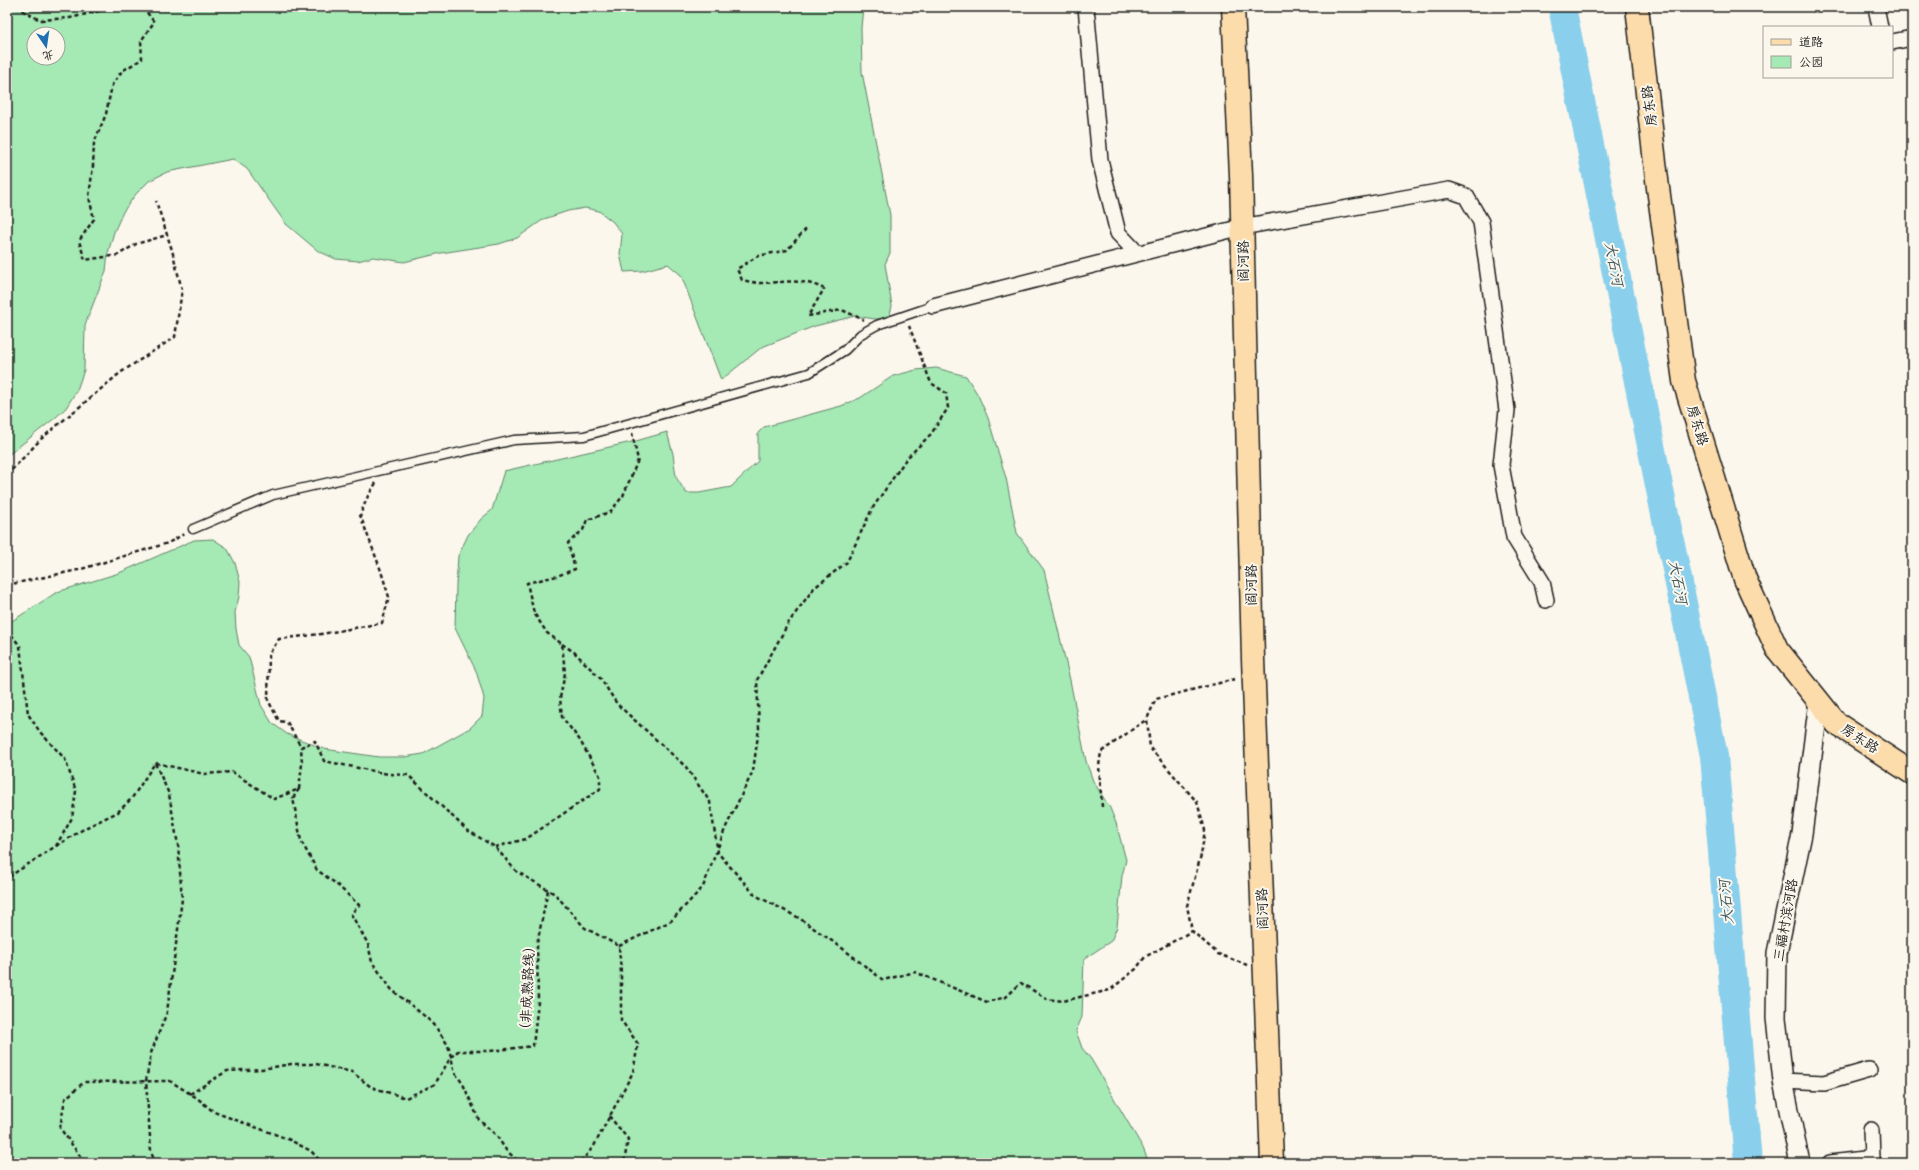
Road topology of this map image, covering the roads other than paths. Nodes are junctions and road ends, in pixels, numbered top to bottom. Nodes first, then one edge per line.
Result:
1 (1086, 7) edge
2 (1233, 7) edge
3 (1637, 7) edge
4 (1876, 7) edge
5 (1880, 26) edge
6 (1912, 38) edge
7 (1893, 42) edge
8 (1242, 227) junction
9 (1136, 253) junction
10 (933, 306) joint
11 (193, 529) road end
12 (1546, 600) dead end
13 (1819, 701) junction
14 (1912, 773) edge
15 (1869, 1070) dead end
16 (1783, 1081) junction
17 (1871, 1130) dead end
18 (1272, 1163) edge
19 (1800, 1163) edge
20 (1830, 1163) edge

1 - 9 street
2 - 8 main road, 阎河路
3 - 13 main road, 房东路
4 - 5 street
6 - 7 street
8 - 9 street
8 - 12 street
8 - 18 main road, 阎河路
9 - 10 street
10 - 11 lane
13 - 14 main road, 房东路
13 - 16 street, 三福村滨河路
15 - 16 street
16 - 19 street, 三福村滨河路
17 - 20 street

